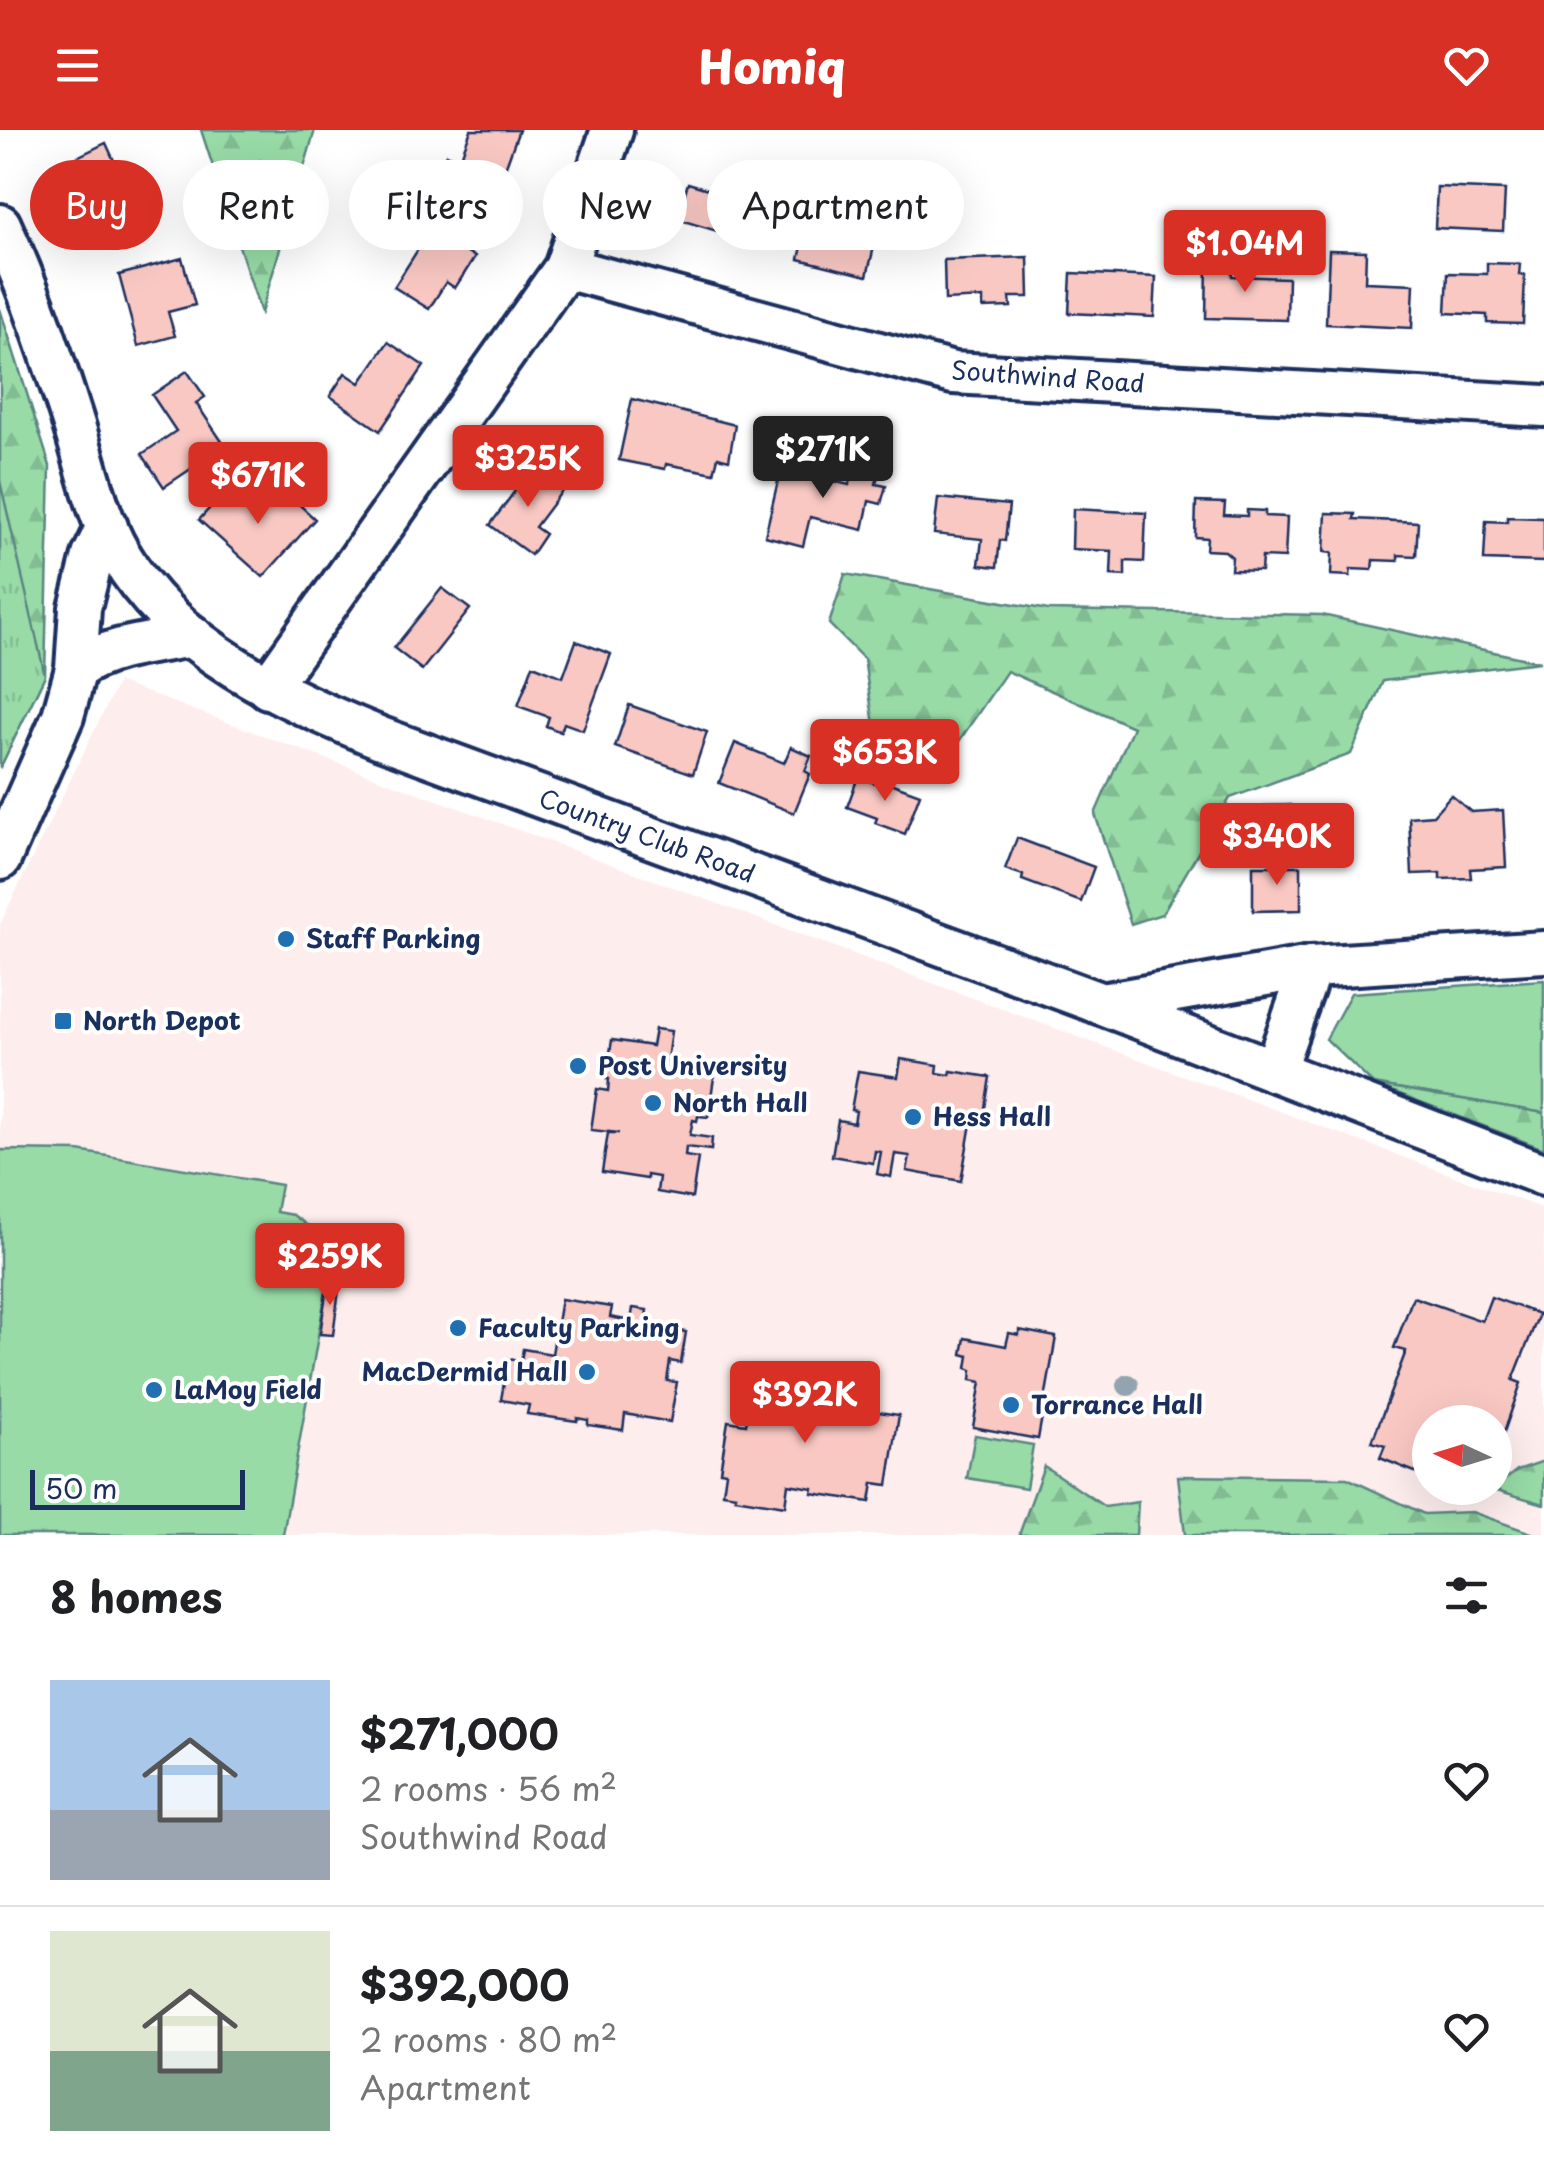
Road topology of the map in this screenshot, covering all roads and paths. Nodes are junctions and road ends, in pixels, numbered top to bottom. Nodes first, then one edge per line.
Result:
1 (612, 130) edge
2 (0, 226) edge
3 (565, 268) junction
4 (1544, 406) edge
5 (107, 527) junction
6 (192, 636) junction
7 (76, 669) junction
8 (268, 688) junction
9 (0, 859) edge
10 (1544, 952) edge
11 (1310, 967) junction
12 (1102, 1004) junction
13 (1274, 1071) junction
14 (1544, 1175) edge

1 - 3 street
2 - 5 street, Country Club Road
3 - 4 street, Southwind Road
3 - 8 street
5 - 6 street, Country Club Road
5 - 7 street
6 - 7 street
6 - 8 street, Country Club Road
7 - 9 street
8 - 12 street, Country Club Road
10 - 11 street
11 - 12 street
11 - 13 street
12 - 13 street, Country Club Road
13 - 14 street, Country Club Road

